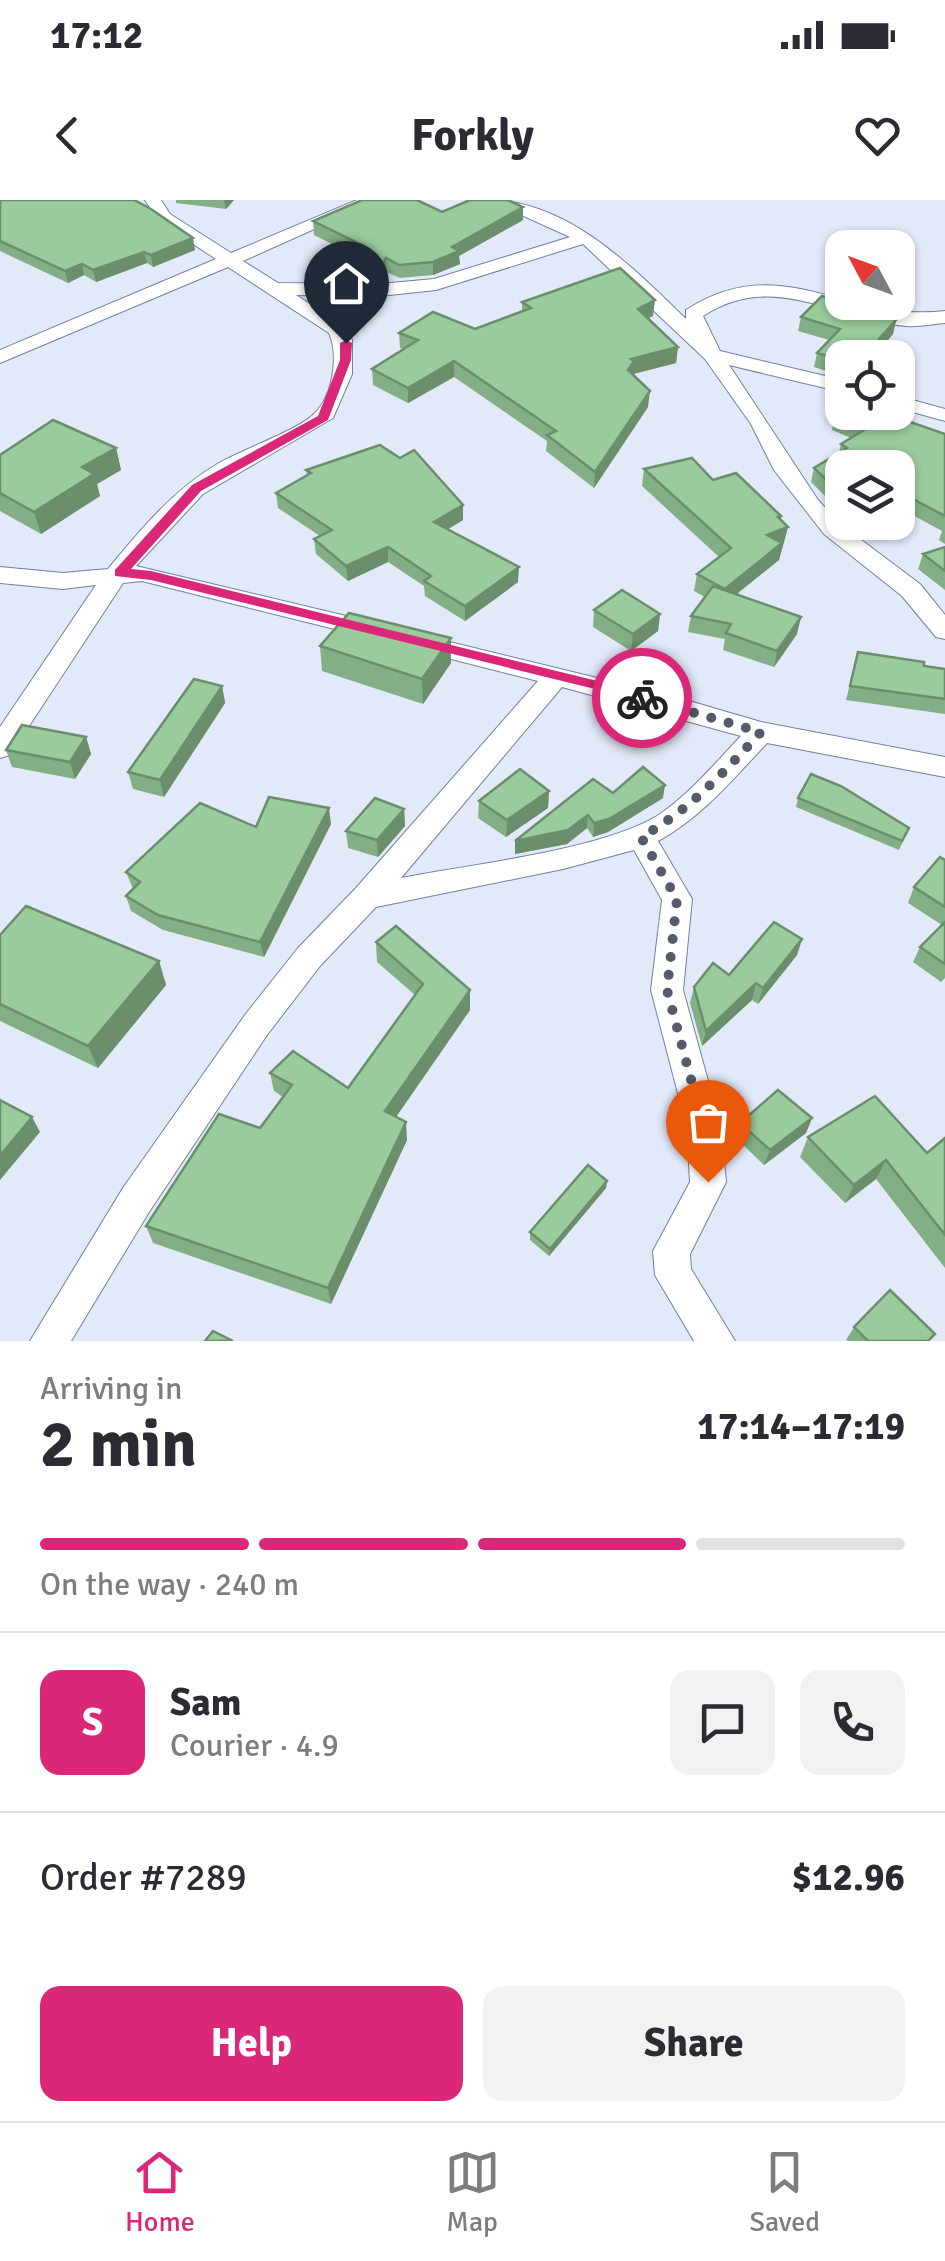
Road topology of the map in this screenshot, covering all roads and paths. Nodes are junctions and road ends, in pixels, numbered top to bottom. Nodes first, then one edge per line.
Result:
1 (153, 200) edge
2 (371, 200) edge
3 (496, 200) edge
4 (586, 238) junction
5 (231, 261) junction
6 (278, 289) junction
7 (945, 318) edge
8 (712, 355) junction
9 (0, 357) edge
10 (825, 382) edge
11 (915, 407) edge
12 (945, 415) edge
13 (120, 573) junction
14 (0, 575) edge
15 (945, 631) edge
16 (557, 676) junction
17 (0, 700) edge
18 (28, 706) junction
19 (761, 732) junction
20 (0, 748) edge
21 (945, 766) edge
22 (641, 837) junction
23 (367, 897) junction
24 (49, 1341) edge
25 (716, 1341) edge

1 - 5 street
2 - 5 street
3 - 4 street
4 - 6 street
4 - 8 street
5 - 6 street
5 - 9 street
6 - 13 street
7 - 8 street
8 - 10 street
8 - 15 street
11 - 12 street
13 - 14 street
13 - 16 street
13 - 18 street
16 - 19 street
16 - 23 street
17 - 18 street
18 - 20 street
19 - 21 street
19 - 22 street
22 - 23 street
22 - 25 street
23 - 24 street

